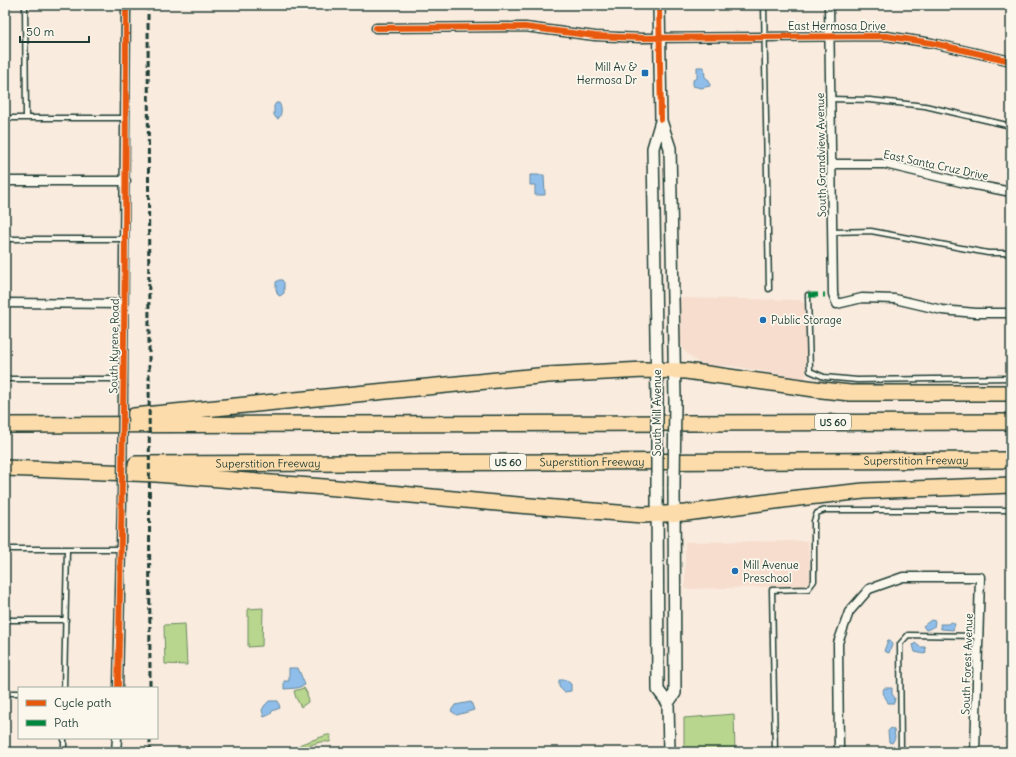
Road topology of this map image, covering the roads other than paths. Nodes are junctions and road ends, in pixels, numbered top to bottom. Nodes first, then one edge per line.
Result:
1 (25, 5) edge
2 (126, 5) edge
3 (659, 5) edge
4 (764, 5) edge
5 (830, 5) edge
6 (376, 28) dead end
7 (765, 36) junction
8 (830, 36) junction
9 (660, 37) junction
10 (1011, 61) edge
11 (831, 99) junction
12 (5, 118) edge
13 (26, 118) junction
14 (126, 118) junction
15 (661, 121) junction
16 (1011, 126) edge
17 (832, 164) junction
18 (5, 181) edge
19 (126, 181) junction
20 (1011, 192) edge
21 (833, 232) junction
22 (5, 239) edge
23 (125, 239) junction
24 (1011, 253) edge
25 (769, 289) dead end
26 (808, 295) dead end
27 (5, 303) edge
28 (124, 304) junction
29 (1011, 313) edge
30 (656, 370) junction
31 (674, 371) junction
32 (1011, 378) edge
33 (5, 379) edge
34 (124, 382) junction
35 (1011, 393) edge
36 (1011, 422) edge
37 (5, 425) edge
38 (45, 425) junction
39 (1011, 460) edge
40 (5, 464) edge
41 (5, 468) edge
42 (1011, 485) edge
43 (1011, 510) edge
44 (657, 514) junction
45 (674, 514) junction
46 (5, 549) edge
47 (121, 549) junction
48 (67, 550) junction
49 (5, 620) edge
50 (66, 620) junction
51 (979, 636) junction
52 (64, 687) edge
53 (118, 687) edge
54 (5, 693) edge
55 (18, 693) edge
56 (668, 703) junction
57 (64, 739) edge
58 (117, 739) edge
59 (64, 752) edge
60 (116, 752) edge
61 (669, 752) edge
62 (775, 752) edge
63 (839, 752) edge
64 (901, 752) edge
65 (975, 752) edge

1 - 13 lane
2 - 14 street, South Kyrene Road
3 - 9 main road, South Mill Avenue
4 - 7 lane
5 - 8 street, South Grandview Avenue
6 - 9 street, East Hermosa Drive
7 - 8 street, East Hermosa Drive
7 - 9 street, East Hermosa Drive
7 - 25 lane
8 - 10 street, East Hermosa Drive
8 - 11 street, South Grandview Avenue
9 - 15 main road, South Mill Avenue
11 - 16 lane
11 - 17 street, South Grandview Avenue
12 - 13 lane
13 - 14 lane
14 - 19 street, South Kyrene Road
15 - 30 main road, South Mill Avenue
15 - 31 main road, South Mill Avenue
17 - 20 street, East Santa Cruz Drive
17 - 21 street, South Grandview Avenue
18 - 19 street
19 - 23 street, South Kyrene Road
21 - 24 lane
21 - 29 street, South Grandview Avenue
22 - 23 lane
23 - 28 street, South Kyrene Road
26 - 32 lane
27 - 28 street
28 - 34 street, South Kyrene Road
30 - 31 highway
30 - 38 highway
30 - 44 main road, South Mill Avenue, bridge
31 - 35 highway
31 - 45 main road, South Mill Avenue, bridge
33 - 34 lane
34 - 47 street, South Kyrene Road, bridge
36 - 38 highway, US 60
37 - 38 highway, US 60
39 - 40 highway, Superstition Freeway / US 60
41 - 44 highway
42 - 45 highway
43 - 62 lane
44 - 45 highway
44 - 56 main road, South Mill Avenue
45 - 56 main road, South Mill Avenue
46 - 48 lane
47 - 48 lane
47 - 53 street, South Kyrene Road
48 - 50 lane
49 - 50 lane
50 - 52 lane
51 - 63 street, South Forest Avenue
51 - 64 lane
51 - 65 street, South Forest Avenue
54 - 55 lane
56 - 61 main road, South Mill Avenue
57 - 59 lane
58 - 60 street

